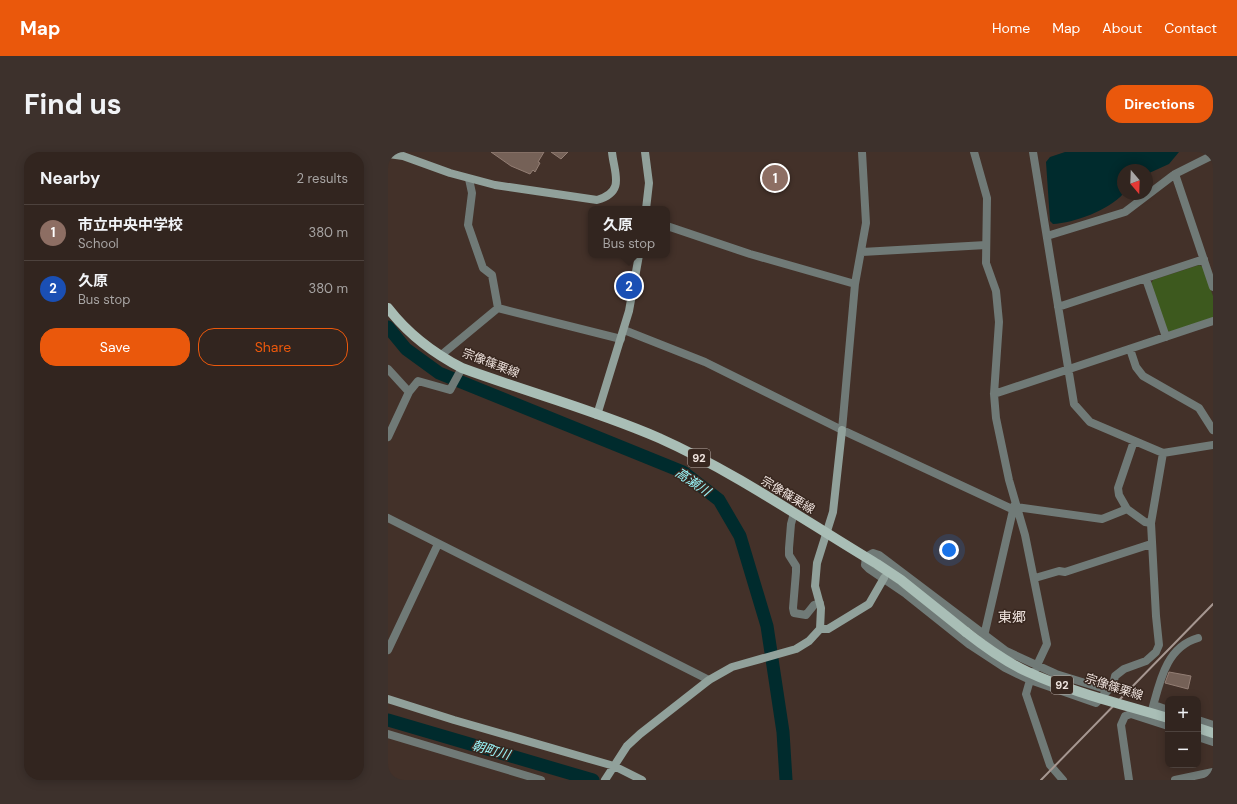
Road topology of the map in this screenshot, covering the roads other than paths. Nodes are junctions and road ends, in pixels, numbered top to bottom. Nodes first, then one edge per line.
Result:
1 (612, 152) edge
2 (645, 152) edge
3 (862, 152) edge
4 (974, 152) edge
5 (1033, 152) edge
6 (388, 154) edge
7 (1213, 155) edge
8 (1175, 174) junction
9 (469, 179) junction
10 (646, 206) edge
11 (670, 227) edge
12 (1047, 236) junction
13 (986, 245) junction
14 (862, 252) junction
15 (638, 258) edge
16 (1204, 259) junction
17 (1146, 278) junction
18 (855, 284) junction
19 (1213, 287) edge
20 (388, 308) edge
21 (498, 308) junction
22 (1058, 308) junction
23 (1213, 321) edge
24 (622, 334) junction
25 (1166, 337) junction
26 (1130, 349) junction
27 (440, 356) junction
28 (388, 368) edge
29 (1068, 369) junction
30 (460, 371) junction
31 (409, 392) junction
32 (994, 394) junction
33 (597, 415) junction
34 (842, 430) junction
35 (1213, 430) edge
36 (388, 437) edge
37 (1134, 441) junction
38 (1213, 445) edge
39 (1163, 453) junction
40 (1015, 507) junction
41 (1127, 509) junction
42 (794, 513) junction
43 (388, 518) edge
44 (1151, 523) junction
45 (826, 533) junction
46 (438, 544) junction
47 (1151, 544) junction
48 (866, 557) junction
49 (884, 578) junction
50 (1034, 578) junction
51 (820, 603) junction
52 (820, 629) junction
53 (984, 636) junction
54 (1198, 638) dead end
55 (388, 650) edge
56 (1038, 666) junction
57 (709, 680) junction
58 (1030, 680) junction
59 (1108, 690) junction
60 (388, 699) edge
61 (1154, 705) junction
62 (1165, 709) edge
63 (1165, 717) edge
64 (1149, 720) junction
65 (1201, 721) edge
66 (1165, 725) edge
67 (1213, 725) edge
68 (1201, 729) edge
69 (1213, 733) edge
70 (388, 734) edge
71 (1201, 738) edge
72 (1213, 742) edge
73 (613, 768) junction
74 (1213, 772) edge
75 (541, 780) edge
76 (605, 780) edge
77 (642, 780) edge
78 (1063, 780) edge
79 (1129, 780) edge
80 (1175, 780) edge

1 - 9 street
2 - 10 street
3 - 14 street
4 - 13 street
5 - 12 street
6 - 9 street
7 - 8 street
8 - 12 street
8 - 16 street
9 - 21 street
11 - 18 street
12 - 22 street
13 - 14 street
13 - 32 street
14 - 18 street
15 - 24 street
16 - 17 street
16 - 19 street
17 - 22 street
17 - 25 street
18 - 34 street
20 - 27 main road, 宗像篠栗線 / 92
21 - 24 street
21 - 27 street
22 - 29 street
23 - 25 street
24 - 33 street
24 - 34 street
25 - 26 street
26 - 29 street
26 - 35 street
27 - 30 main road, 宗像篠栗線 / 92
28 - 31 street
29 - 32 street
29 - 37 street
30 - 31 street
30 - 33 main road, 宗像篠栗線 / 92
31 - 36 street
32 - 40 street
33 - 42 main road, 宗像篠栗線 / 92
34 - 40 street
34 - 45 street
37 - 39 street
37 - 41 street
38 - 39 street
39 - 44 street
40 - 41 street
40 - 50 street
40 - 53 street
41 - 44 street
42 - 45 main road, 宗像篠栗線 / 92
42 - 51 street
43 - 46 street
44 - 47 street
45 - 48 main road, 宗像篠栗線 / 92
45 - 51 street
46 - 55 street
46 - 57 street
47 - 50 street
47 - 59 street
48 - 49 street
48 - 53 street
48 - 63 main road, 宗像篠栗線 / 92, bridge
49 - 52 street
49 - 58 street
50 - 56 street
51 - 52 street
52 - 57 street
53 - 56 street
54 - 61 street
56 - 58 street
56 - 59 street
57 - 73 street
58 - 59 street
58 - 78 street
60 - 73 street
61 - 62 street
61 - 64 street
64 - 66 street
64 - 79 street
65 - 67 street
68 - 69 main road
70 - 75 street
71 - 72 street
73 - 76 street
73 - 77 street
74 - 80 street

